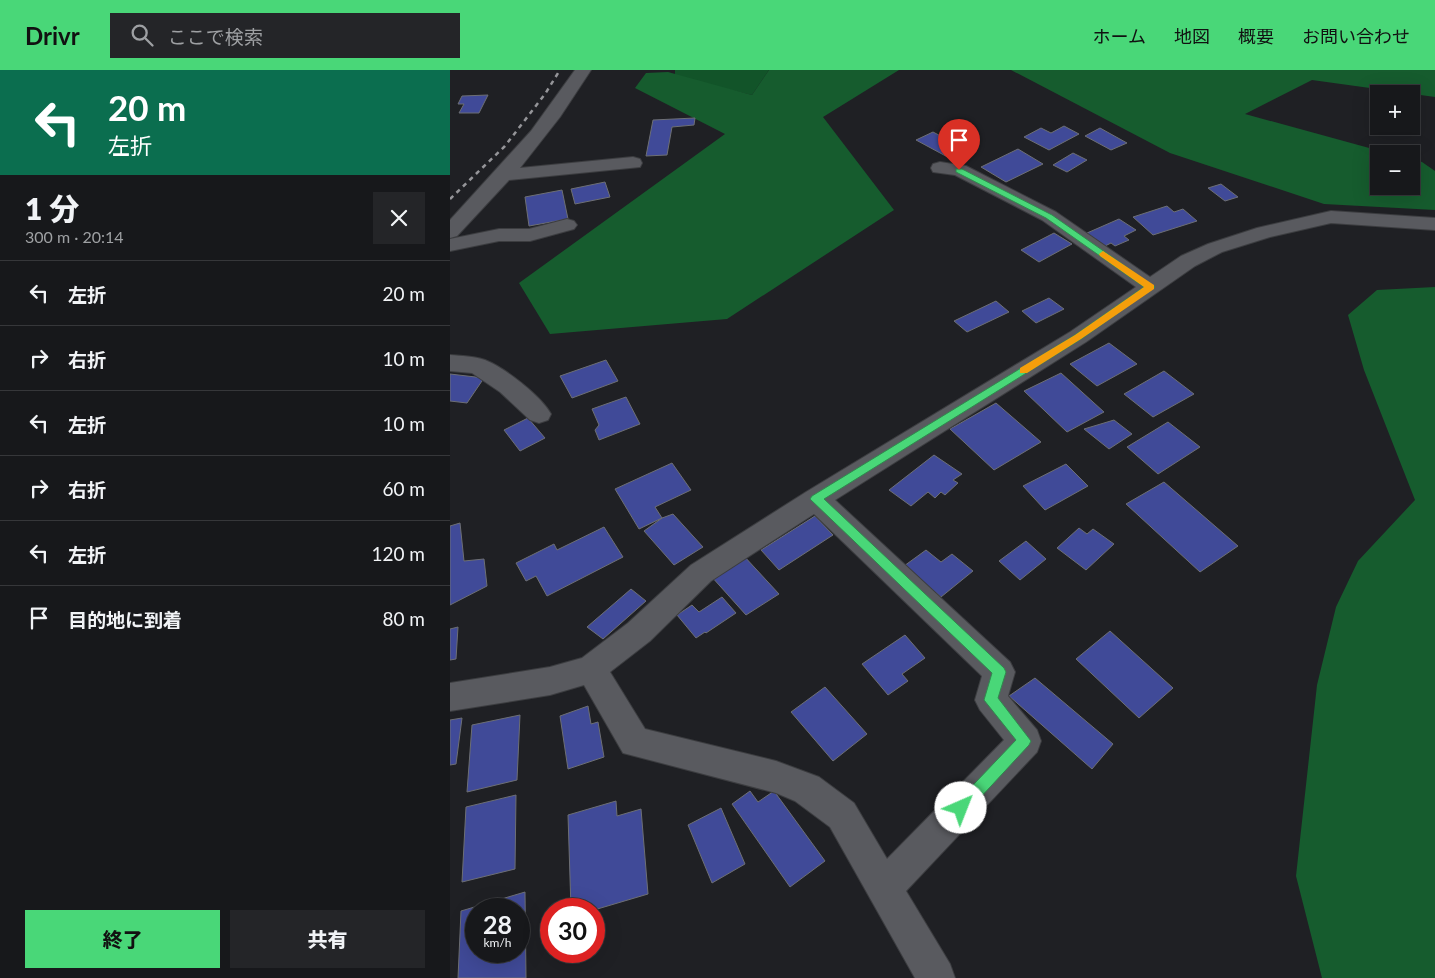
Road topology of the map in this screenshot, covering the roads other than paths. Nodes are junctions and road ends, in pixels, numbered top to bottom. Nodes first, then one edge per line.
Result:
1 (583, 70) edge
2 (633, 163) dead end
3 (940, 168) dead end
4 (505, 175) junction
5 (1435, 224) edge
6 (567, 225) dead end
7 (450, 232) edge
8 (450, 246) edge
9 (1150, 287) junction
10 (450, 363) edge
11 (539, 414) dead end
12 (816, 499) junction
13 (592, 669) junction
14 (450, 696) edge
15 (884, 888) junction
16 (936, 978) edge

1 - 4 street
2 - 4 street
3 - 9 street
4 - 7 street
5 - 9 street
6 - 8 street
9 - 12 street
10 - 11 street
12 - 13 street
12 - 15 street
13 - 14 street
13 - 15 street
15 - 16 street

